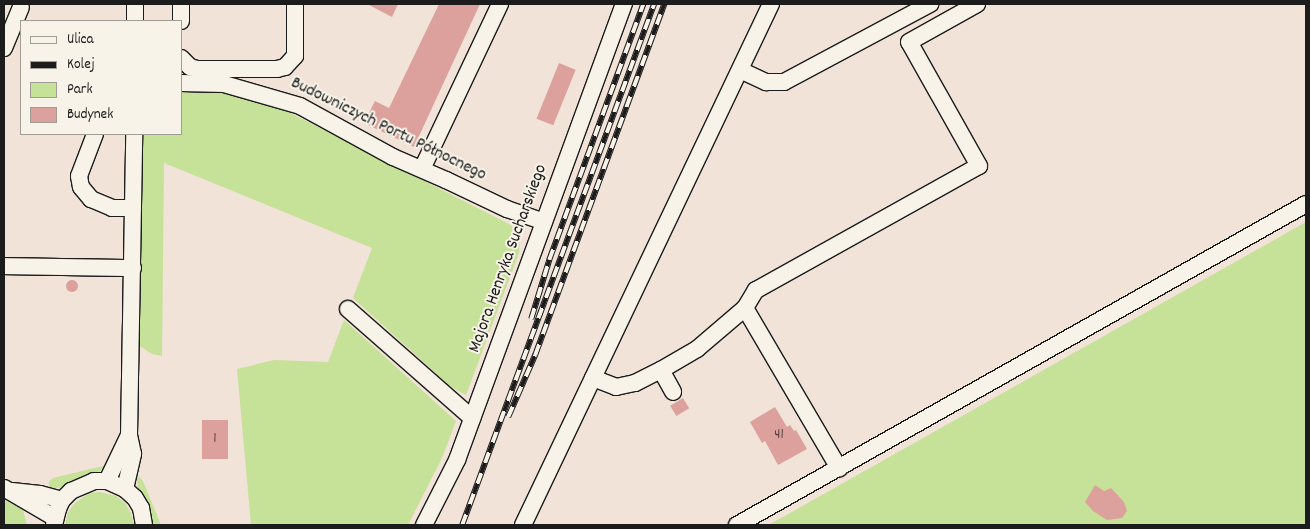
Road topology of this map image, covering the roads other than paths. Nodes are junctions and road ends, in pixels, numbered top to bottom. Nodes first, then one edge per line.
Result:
1 (135, 4) edge
2 (181, 4) edge
3 (295, 4) edge
4 (500, 4) edge
5 (624, 4) edge
6 (771, 4) edge
7 (930, 4) edge
8 (977, 4) edge
9 (21, 7) dead end
10 (135, 20) edge
11 (181, 20) edge
12 (4, 48) edge
13 (182, 59) edge
14 (740, 70) junction
15 (182, 83) edge
16 (95, 135) edge
17 (134, 135) edge
18 (422, 169) junction
19 (1306, 204) edge
20 (133, 208) junction
21 (544, 222) junction
22 (4, 266) edge
23 (133, 268) junction
24 (745, 308) junction
25 (348, 309) dead end
26 (661, 370) junction
27 (593, 378) junction
28 (672, 392) dead end
29 (472, 418) junction
30 (129, 434) junction
31 (839, 468) junction
32 (106, 482) junction
33 (125, 489) junction
34 (8, 490) edge
35 (62, 500) junction
36 (55, 522) edge
37 (144, 525) edge
38 (424, 525) edge
39 (523, 525) edge
40 (737, 525) edge

1 - 10 street
2 - 11 street
3 - 13 street
4 - 18 street
5 - 21 street, Majora Henryka Sucharskiego
6 - 14 street
7 - 14 street
8 - 24 street
9 - 12 street
14 - 27 street
15 - 18 street, Budowniczych Portu Północnego
16 - 20 street
17 - 20 street
18 - 21 street, Budowniczych Portu Północnego
19 - 31 street
20 - 23 street
21 - 29 street, Majora Henryka Sucharskiego
22 - 23 street
23 - 30 street
24 - 26 street
24 - 31 street
25 - 29 street
26 - 27 street
26 - 28 street
27 - 39 street
29 - 38 street, Majora Henryka Sucharskiego
30 - 32 street
30 - 33 street
31 - 40 street
32 - 33 street
32 - 35 street
33 - 37 street
34 - 35 street
34 - 36 street
35 - 36 street

